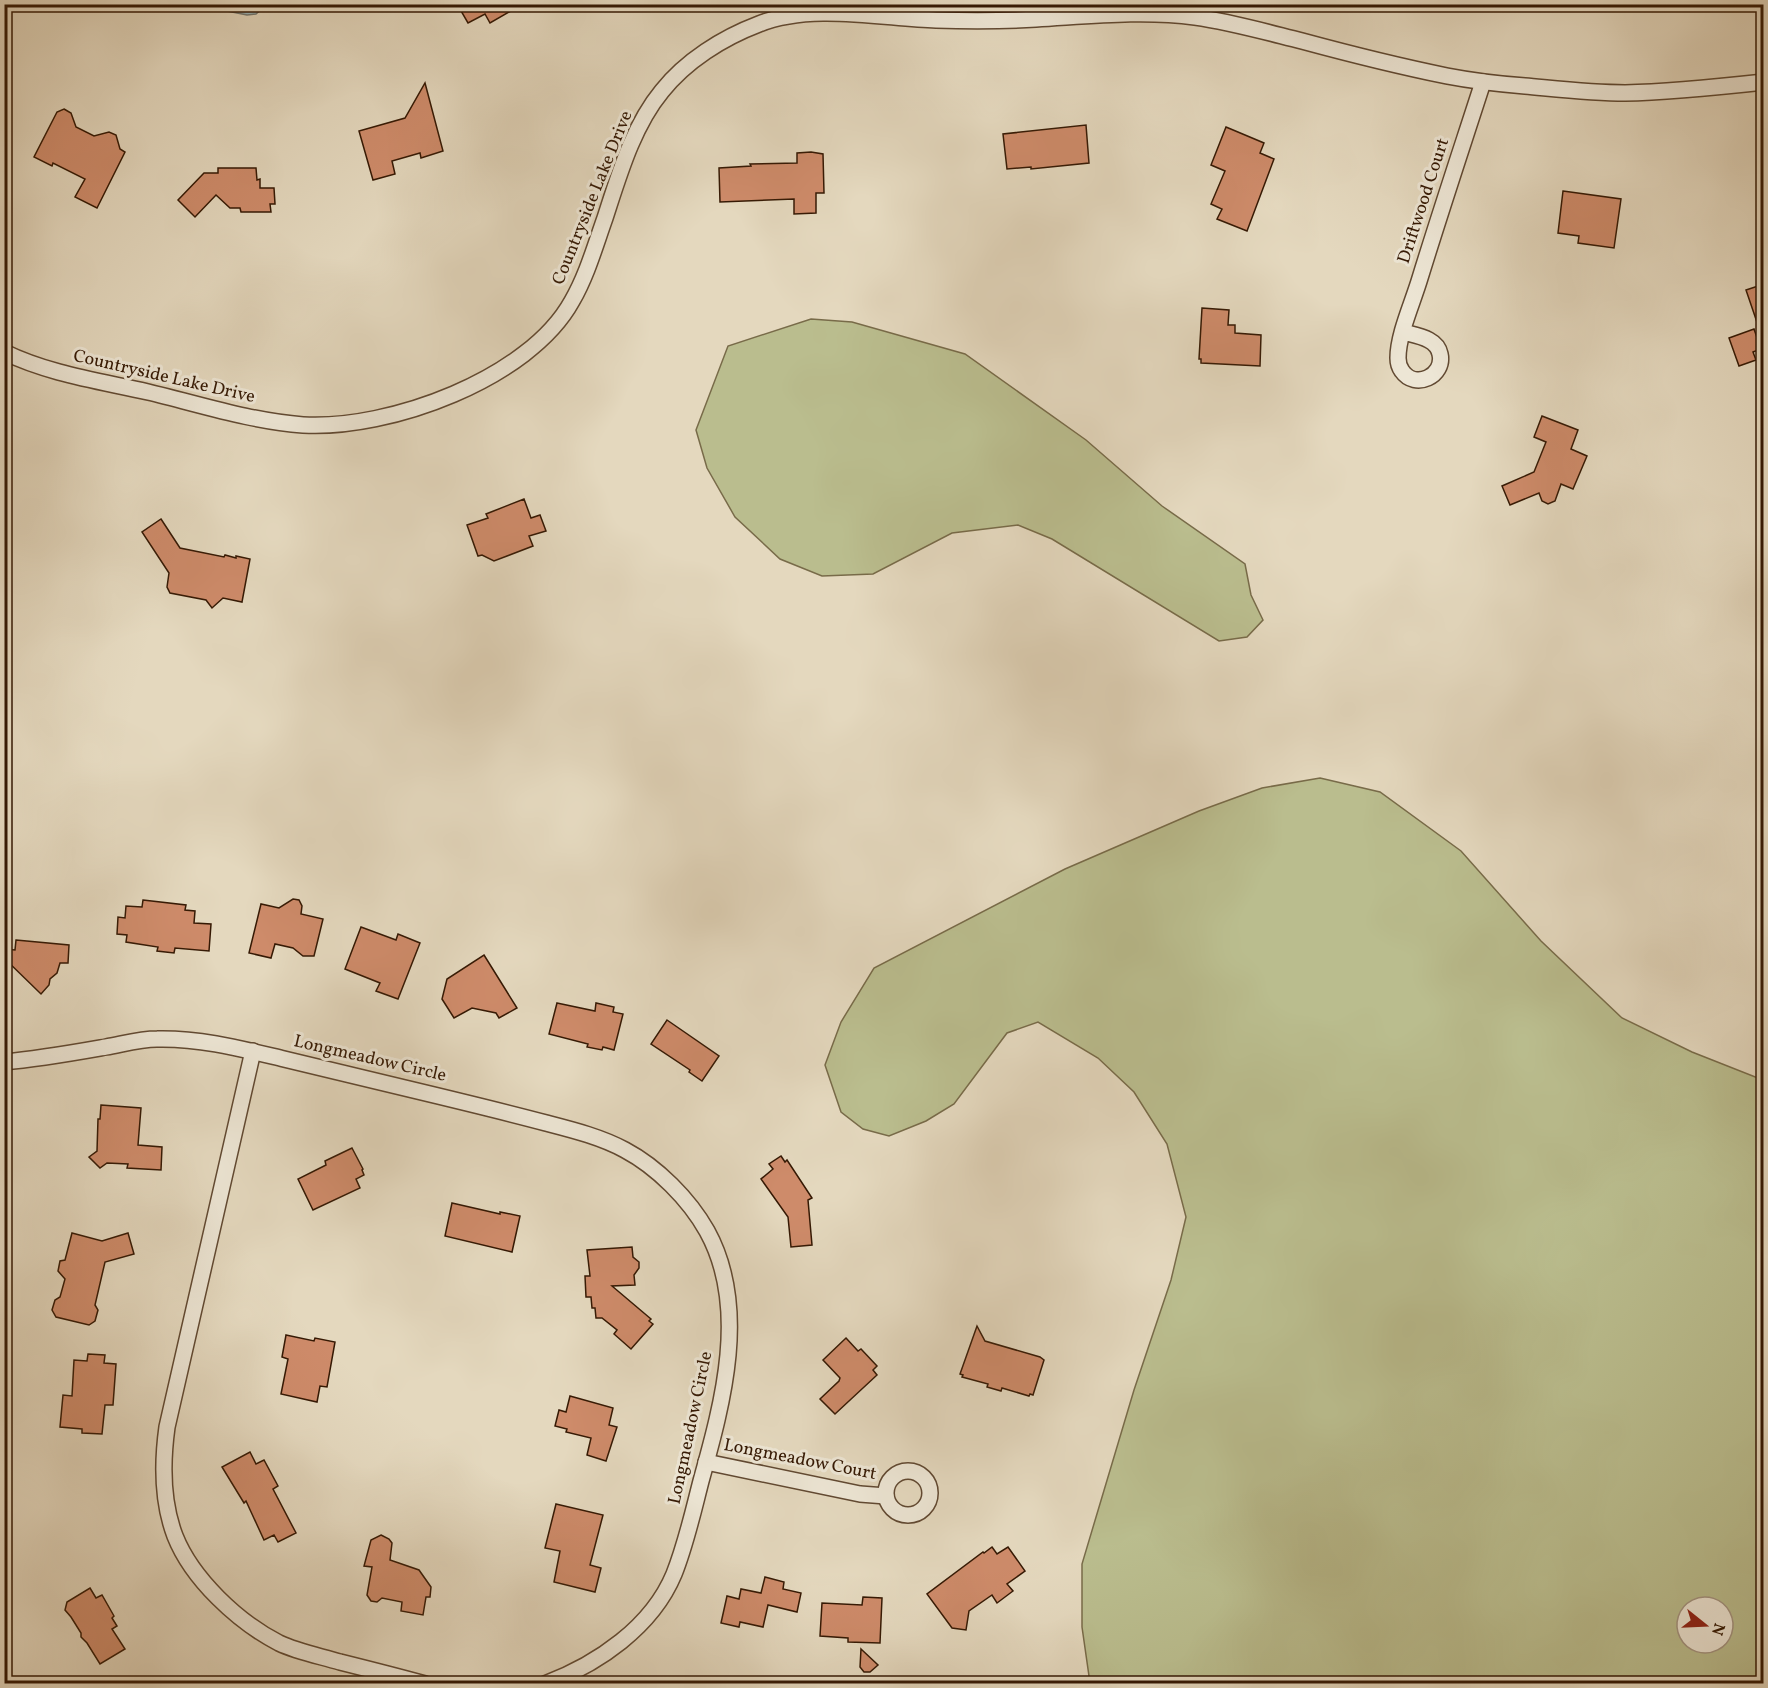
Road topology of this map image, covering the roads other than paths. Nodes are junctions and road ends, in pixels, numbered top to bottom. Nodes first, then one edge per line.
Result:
1 (1483, 82) junction
2 (1764, 82) edge
3 (1403, 332) dead end
4 (7, 359) edge
5 (253, 1051) junction
6 (4, 1062) edge
7 (706, 1462) junction
8 (886, 1496) dead end
9 (425, 1683) edge
10 (545, 1683) edge

1 - 2 street, Countryside Lake Drive
1 - 3 street, Driftwood Court
1 - 4 street, Countryside Lake Drive
5 - 6 street, Longmeadow Circle
5 - 7 street, Longmeadow Circle
5 - 9 street
7 - 8 street, Longmeadow Court
7 - 10 street, Longmeadow Circle

